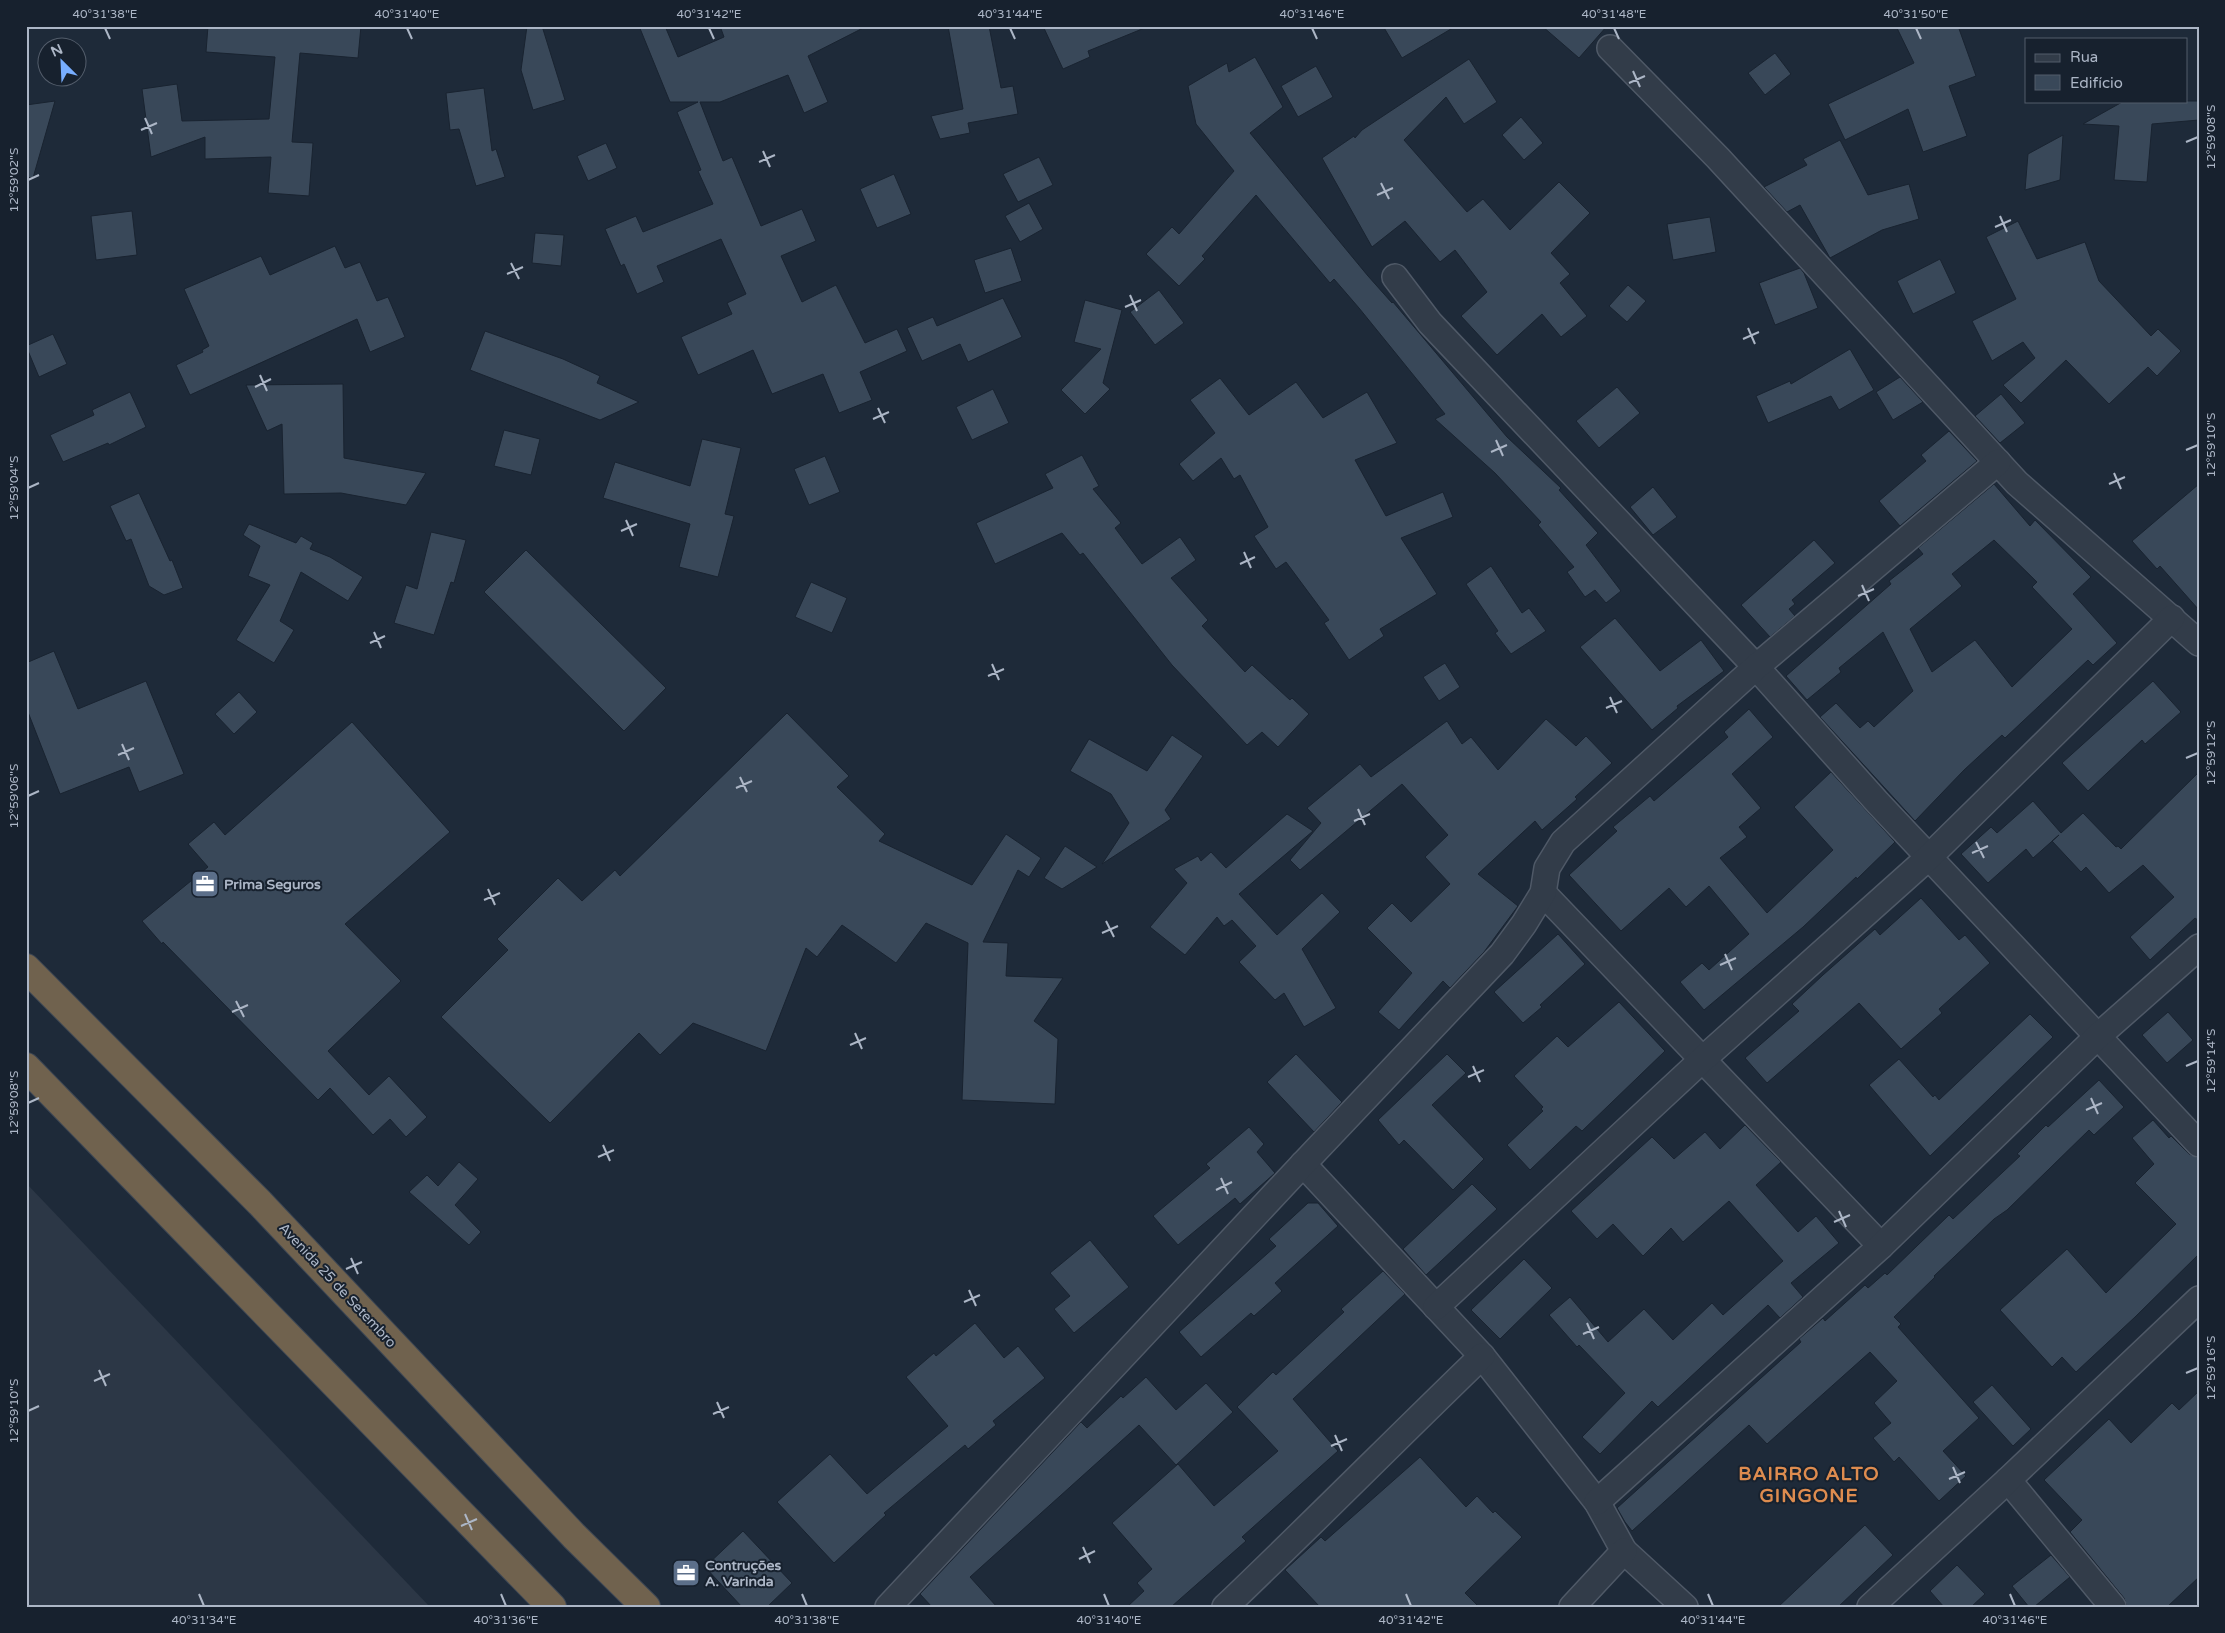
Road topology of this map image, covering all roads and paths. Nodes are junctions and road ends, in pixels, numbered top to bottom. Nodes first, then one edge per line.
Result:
1 (1610, 48) dead end
2 (1395, 277) dead end
3 (1998, 462) junction
4 (2172, 618) junction
5 (2199, 643) edge
6 (1756, 667) junction
7 (1929, 857) junction
8 (1542, 893) junction
9 (2199, 946) edge
10 (26, 968) edge
11 (2097, 1036) junction
12 (1703, 1059) junction
13 (26, 1067) edge
14 (2199, 1144) edge
15 (1303, 1164) junction
16 (1881, 1246) junction
17 (2199, 1299) edge
18 (1436, 1307) junction
19 (1482, 1356) junction
20 (2008, 1480) junction
21 (1597, 1502) junction
22 (1624, 1551) junction
23 (552, 1607) edge
24 (646, 1607) edge
25 (888, 1607) edge
26 (1225, 1607) edge
27 (1572, 1607) edge
28 (1685, 1607) edge
29 (1870, 1607) edge
30 (2113, 1607) edge

1 - 3 street
2 - 6 street
3 - 4 street
3 - 6 street
4 - 5 street
4 - 7 street
6 - 7 street
6 - 8 street
7 - 11 street
7 - 12 street
8 - 12 street
8 - 15 street
9 - 11 street
10 - 24 highway, Avenida 25 de Setembro
11 - 14 street
11 - 16 street
12 - 16 street
12 - 18 street
13 - 23 highway
15 - 18 street
15 - 25 street
16 - 21 street
17 - 20 street
18 - 19 street
19 - 21 street
19 - 26 street
20 - 29 street
20 - 30 street
21 - 22 street
22 - 27 street
22 - 28 street

